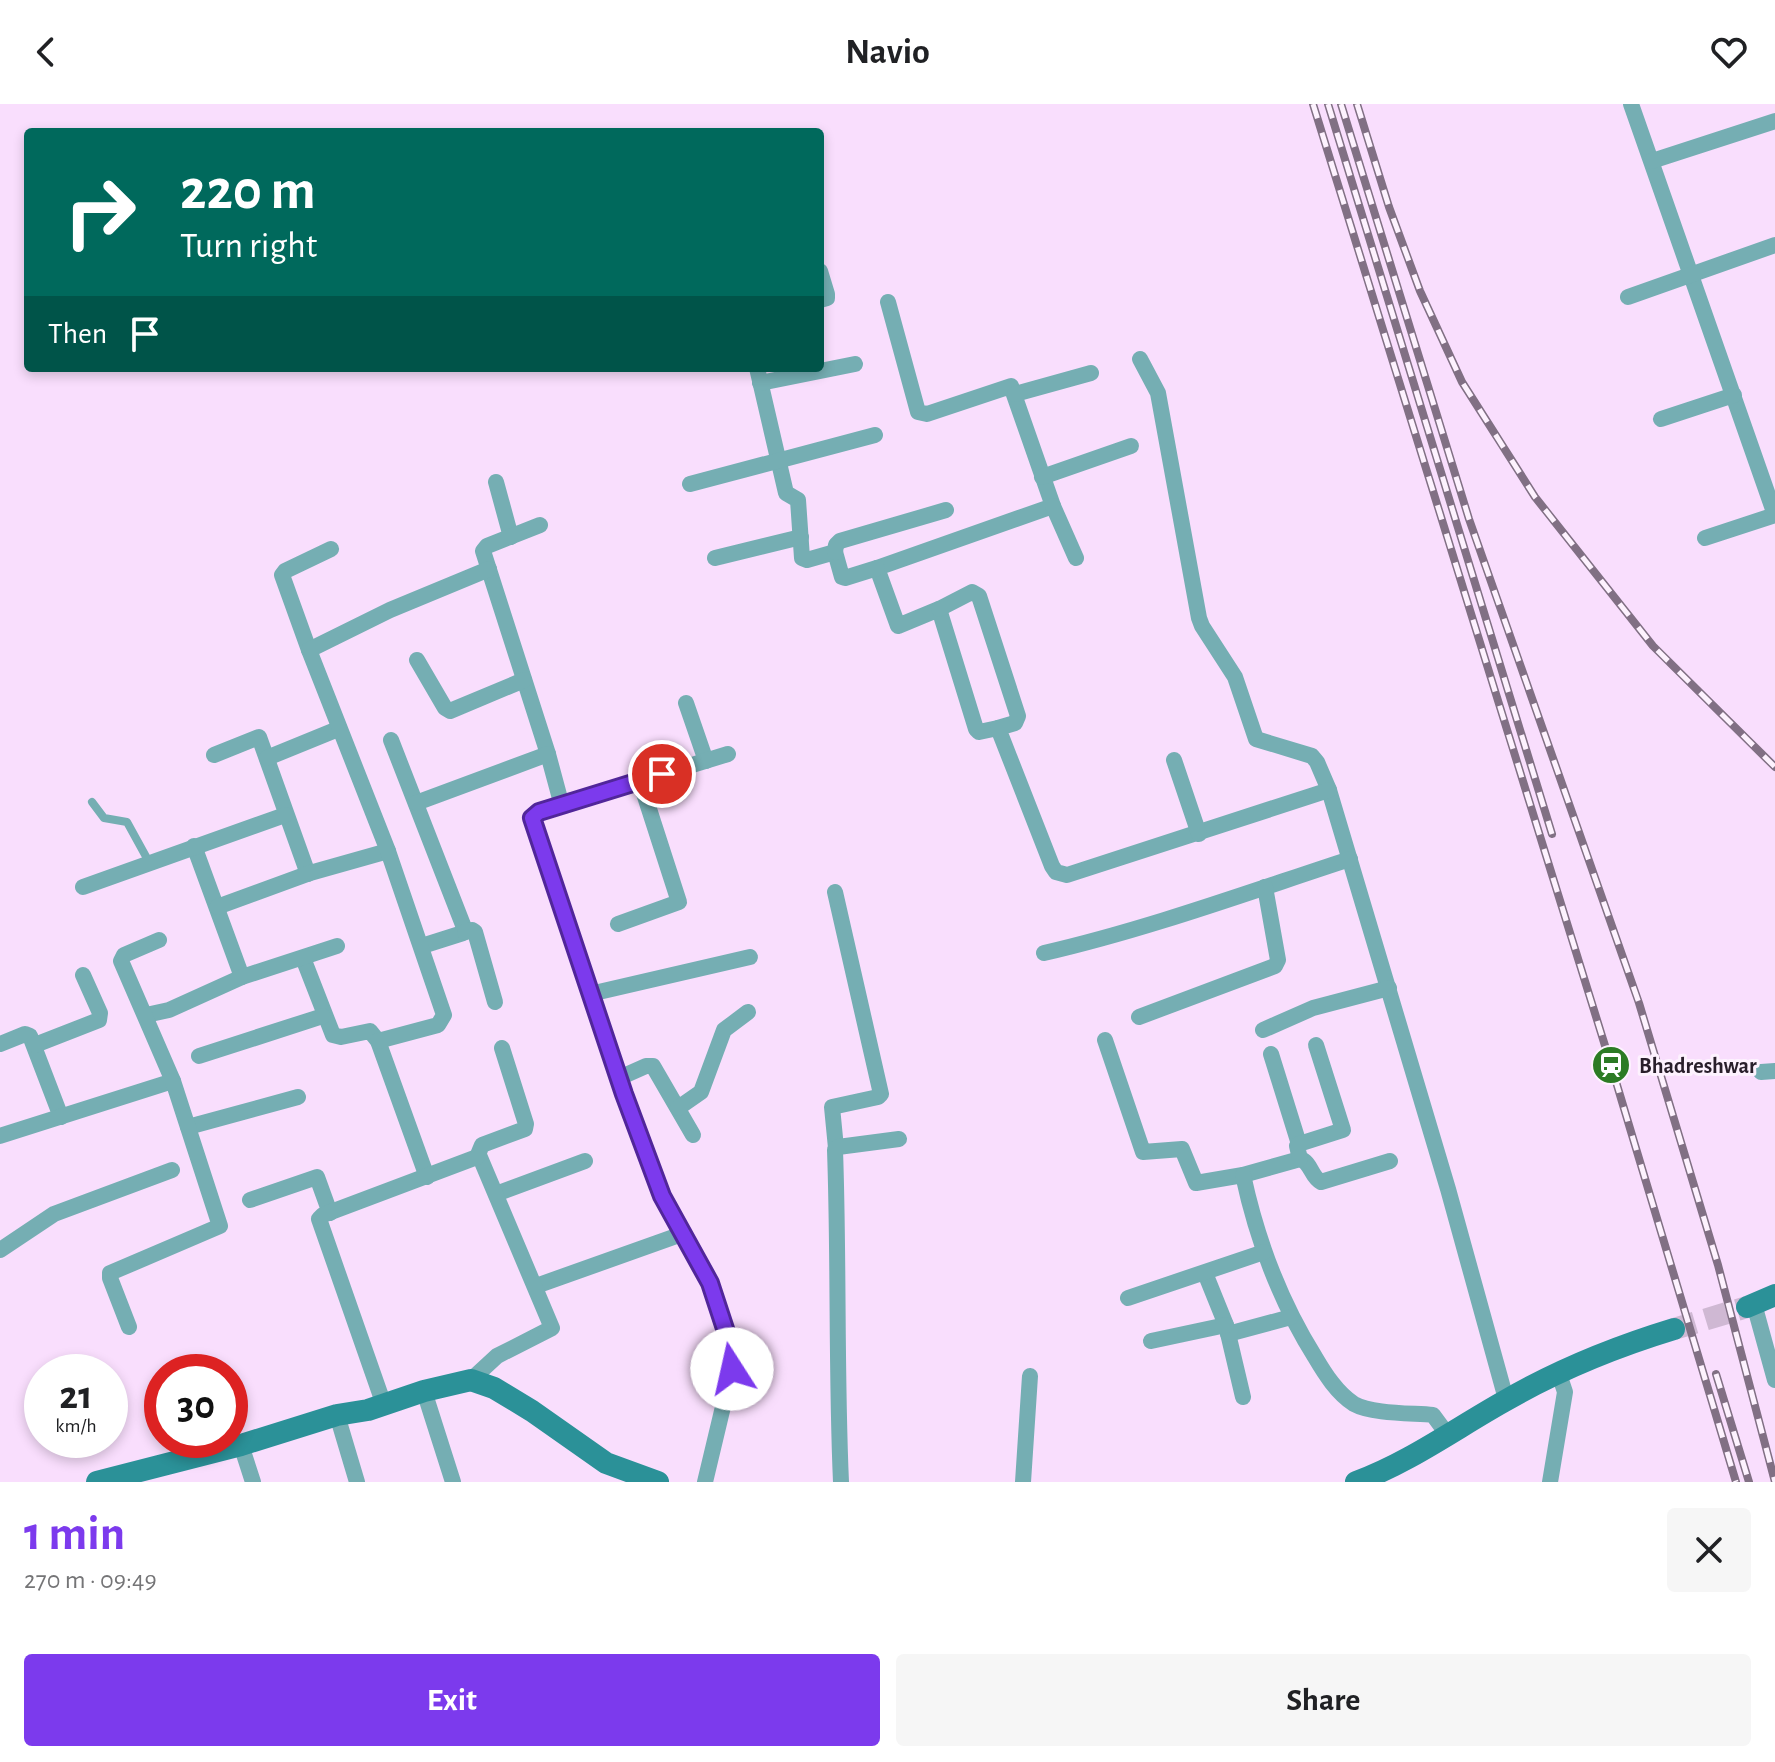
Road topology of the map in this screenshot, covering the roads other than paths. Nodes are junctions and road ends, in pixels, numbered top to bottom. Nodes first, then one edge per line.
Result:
1 (1631, 104) edge
2 (1775, 121) edge
3 (1652, 161) junction
4 (1775, 245) edge
5 (1690, 274) junction
6 (1628, 297) dead end
7 (888, 302) dead end
8 (1140, 359) dead end
9 (855, 364) dead end
10 (824, 368) edge
11 (791, 372) edge
12 (1091, 373) dead end
13 (759, 376) edge
14 (1015, 394) junction
15 (1734, 395) junction
16 (1661, 419) dead end
17 (875, 435) dead end
18 (1131, 446) dead end
19 (777, 460) junction
20 (1042, 477) junction
21 (496, 482) dead end
22 (690, 484) dead end
23 (1053, 506) junction
24 (946, 510) dead end
25 (540, 525) dead end
26 (511, 537) junction
27 (801, 537) junction
28 (1705, 538) dead end
29 (331, 549) dead end
30 (835, 552) junction
31 (715, 558) dead end
32 (1076, 558) dead end
33 (877, 568) junction
34 (489, 569) junction
35 (939, 609) junction
36 (309, 650) junction
37 (417, 660) dead end
38 (524, 680) junction
39 (686, 703) dead end
40 (998, 728) junction
41 (338, 729) junction
42 (391, 740) dead end
43 (548, 754) junction
44 (728, 754) dead end
45 (214, 755) dead end
46 (267, 758) junction
47 (1174, 760) dead end
48 (706, 761) junction
49 (640, 781) junction
50 (1329, 790) junction
51 (92, 802) dead end
52 (416, 803) junction
53 (562, 806) junction
54 (285, 815) junction
55 (1199, 834) junction
56 (194, 846) junction
57 (388, 851) junction
58 (1350, 859) junction
59 (149, 862) junction
60 (308, 874) junction
61 (83, 887) dead end
62 (1265, 887) junction
63 (835, 892) dead end
64 (217, 907) junction
65 (618, 924) dead end
66 (465, 932) junction
67 (159, 940) dead end
68 (337, 946) dead end
69 (422, 946) junction
70 (1044, 953) dead end
71 (750, 957) dead end
72 (303, 958) junction
73 (83, 975) dead end
74 (242, 977) junction
75 (1389, 988) junction
76 (590, 994) junction
77 (495, 1002) dead end
78 (748, 1012) dead end
79 (146, 1015) junction
80 (323, 1016) junction
81 (1139, 1017) dead end
82 (1263, 1030) dead end
83 (1105, 1040) dead end
84 (378, 1041) junction
85 (0, 1044) edge
86 (35, 1045) junction
87 (1316, 1045) dead end
88 (502, 1048) dead end
89 (1271, 1054) dead end
90 (199, 1056) dead end
91 (619, 1078) junction
92 (173, 1081) junction
93 (298, 1097) dead end
94 (678, 1108) junction
95 (61, 1117) junction
96 (188, 1127) junction
97 (693, 1135) dead end
98 (0, 1136) edge
99 (899, 1139) dead end
100 (836, 1148) junction
101 (1300, 1152) junction
102 (479, 1155) junction
103 (585, 1161) dead end
104 (1390, 1161) dead end
105 (172, 1170) dead end
106 (1243, 1175) junction
107 (427, 1177) junction
108 (496, 1194) junction
109 (250, 1200) dead end
110 (330, 1213) junction
111 (682, 1234) junction
112 (0, 1250) edge
113 (1264, 1252) junction
114 (1205, 1273) junction
115 (536, 1286) junction
116 (1775, 1295) edge
117 (1128, 1298) dead end
118 (1750, 1306) joint
119 (1291, 1317) junction
120 (129, 1327) dead end
121 (1674, 1329) tunnel mouth
122 (1227, 1330) junction
123 (1151, 1341) dead end
124 (1559, 1374) junction
125 (1030, 1376) dead end
126 (471, 1380) junction
127 (1775, 1380) edge
128 (424, 1391) junction
129 (1243, 1397) dead end
130 (1506, 1399) junction
131 (384, 1405) junction
132 (337, 1415) junction
133 (1447, 1434) junction
134 (248, 1443) edge
135 (190, 1458) edge
136 (245, 1458) edge
137 (97, 1482) edge
138 (253, 1482) edge
139 (357, 1482) edge
140 (453, 1482) edge
141 (658, 1482) edge
142 (705, 1482) edge
143 (841, 1482) edge
144 (1023, 1482) edge
145 (1356, 1482) edge
146 (1550, 1482) edge

1 - 3 street
2 - 3 street
3 - 5 street
4 - 5 street
5 - 6 street
5 - 15 street
7 - 14 street
8 - 50 street
9 - 10 street
11 - 13 street
12 - 14 street
13 - 19 street
14 - 20 street
15 - 16 street
15 - 28 street
17 - 19 street
18 - 20 street
19 - 22 street
19 - 27 street
20 - 23 street
21 - 26 street
23 - 32 street
23 - 33 street
24 - 30 street
25 - 26 street
26 - 34 street
27 - 30 street
27 - 31 street
29 - 36 street
30 - 33 street
33 - 35 street
34 - 36 street
34 - 38 street
35 - 40 street
35 - 40 street
36 - 41 street
37 - 38 street
38 - 43 street
39 - 48 street
40 - 55 street
41 - 46 street
41 - 57 street
42 - 52 street
43 - 52 street
43 - 53 street
44 - 48 street
45 - 46 street
46 - 54 street
47 - 55 street
48 - 49 street
49 - 53 street
49 - 65 street
50 - 55 street
50 - 58 street
51 - 59 lane
52 - 66 street
53 - 76 street
54 - 56 street
54 - 60 street
56 - 59 street
56 - 64 street
57 - 60 street
57 - 69 street
58 - 62 street
58 - 75 street
59 - 61 street
60 - 64 street
62 - 70 street
62 - 81 street
63 - 100 street
64 - 74 street
66 - 69 street
66 - 77 street
67 - 79 street
68 - 72 street
69 - 84 street
71 - 76 street
72 - 74 street
72 - 80 street
73 - 86 street
74 - 79 street
75 - 82 street
75 - 130 street
76 - 91 street
78 - 94 street
79 - 92 street
80 - 84 street
80 - 90 street
83 - 106 street
84 - 107 street
85 - 86 street
86 - 95 street
87 - 101 street
88 - 102 street
89 - 101 street
91 - 94 street
91 - 111 street
92 - 95 street
92 - 96 street
93 - 96 street
94 - 97 street
95 - 98 street
96 - 120 street
99 - 100 street
100 - 143 street
101 - 104 street
101 - 106 street
102 - 107 street
102 - 108 street
103 - 108 street
105 - 112 street
106 - 113 street
107 - 110 street
108 - 115 street
109 - 110 street
110 - 131 street
111 - 115 street
111 - 142 street
113 - 114 street
113 - 119 street
114 - 117 street
114 - 122 street
115 - 126 street
116 - 118 street
118 - 127 street
119 - 122 street
119 - 133 street
121 - 124 street
122 - 123 street
122 - 129 street
124 - 130 street
124 - 146 street
125 - 144 street
126 - 128 street
126 - 141 street
128 - 131 street
128 - 140 street
130 - 133 street
131 - 132 street
132 - 134 street
132 - 139 street
133 - 145 street
135 - 137 street
136 - 138 street

